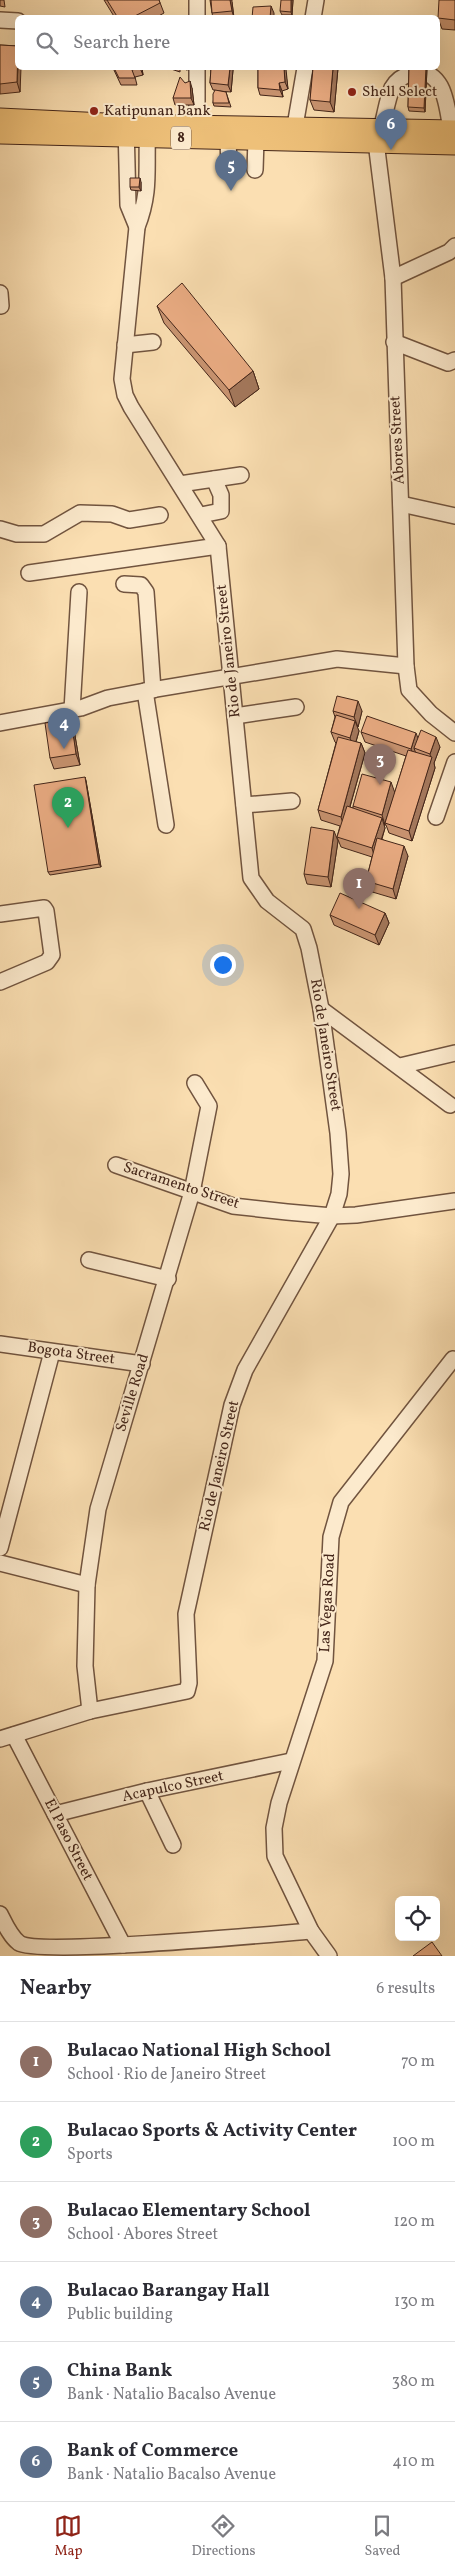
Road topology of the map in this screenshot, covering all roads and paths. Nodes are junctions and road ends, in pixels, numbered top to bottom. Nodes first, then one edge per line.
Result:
1 (197, 0) edge
2 (316, 0) edge
3 (197, 15) edge
4 (314, 15) edge
5 (0, 20) edge
6 (15, 21) edge
7 (197, 70) edge
8 (305, 70) edge
9 (0, 118) edge
10 (198, 124) junction
11 (295, 126) junction
12 (126, 130) junction
13 (148, 131) junction
14 (378, 133) junction
15 (0, 134) edge
16 (454, 135) edge
17 (228, 139) junction
18 (256, 139) junction
19 (229, 168) dead end
20 (255, 170) dead end
21 (137, 227) junction
22 (455, 246) edge
23 (393, 278) junction
24 (153, 342) dead end
25 (394, 342) junction
26 (125, 346) junction
27 (455, 360) edge
28 (241, 475) dead end
29 (214, 479) junction
30 (180, 484) junction
31 (401, 504) junction
32 (160, 515) dead end
33 (201, 516) junction
34 (455, 516) edge
35 (0, 529) edge
36 (218, 546) junction
37 (28, 573) dead end
38 (124, 584) dead end
39 (79, 592) dead end
40 (406, 666) junction
41 (231, 678) junction
42 (149, 691) junction
43 (296, 707) dead end
44 (72, 710) junction
45 (235, 716) junction
46 (0, 723) edge
47 (455, 733) edge
48 (455, 762) edge
49 (292, 801) dead end
50 (244, 805) junction
51 (436, 817) dead end
52 (166, 825) dead end
53 (0, 914) edge
54 (0, 982) edge
55 (321, 1009) junction
56 (455, 1053) edge
57 (400, 1066) junction
58 (195, 1082) dead end
59 (450, 1105) dead end
60 (116, 1165) dead end
61 (192, 1192) junction
62 (455, 1201) edge
63 (332, 1216) junction
64 (89, 1260) dead end
65 (168, 1279) junction
66 (0, 1344) edge
67 (52, 1352) junction
68 (453, 1359) dead end
69 (142, 1364) junction
70 (0, 1548) edge
71 (0, 1563) edge
72 (87, 1585) junction
73 (90, 1711) junction
74 (7, 1737) edge
75 (291, 1761) junction
76 (147, 1792) junction
77 (55, 1814) junction
78 (174, 1846) dead end
79 (0, 1914) edge
80 (311, 1931) junction
81 (122, 1945) junction
82 (329, 1956) edge

1 - 3 street
2 - 4 street
5 - 6 street
7 - 10 street
8 - 11 street
9 - 12 main road, 8
10 - 11 main road, 8
10 - 13 main road, 8
11 - 14 main road, 8
12 - 13 main road, 8
12 - 15 main road, 8
12 - 21 street, Rio de Janeiro Street
13 - 17 main road, 8
13 - 21 street, Rio de Janeiro Street
14 - 16 main road, 8
14 - 16 street
14 - 18 main road, 8
14 - 23 street, Abores Street
17 - 18 main road, 8
17 - 19 street
18 - 20 street
21 - 26 street, Rio de Janeiro Street
22 - 23 street
23 - 25 street, Abores Street
24 - 26 street
25 - 27 street
25 - 31 street, Abores Street
26 - 30 street, Rio de Janeiro Street
28 - 29 street
29 - 30 street
29 - 33 street
30 - 33 street, Rio de Janeiro Street
31 - 34 street
31 - 40 street, Abores Street
32 - 35 street
33 - 36 street, Rio de Janeiro Street
36 - 37 street
36 - 41 street, Rio de Janeiro Street
38 - 42 street
39 - 44 street
40 - 41 street
40 - 47 street, Abores Street
41 - 42 street
41 - 45 street, Rio de Janeiro Street
42 - 44 street
42 - 52 street
43 - 45 street
44 - 46 street
45 - 50 street, Rio de Janeiro Street
48 - 51 street
49 - 50 street
50 - 55 street, Rio de Janeiro Street
53 - 54 street
55 - 57 street
55 - 63 street, Rio de Janeiro Street
56 - 57 street
57 - 59 street
58 - 61 street, Seville Road
60 - 61 street, Sacramento Street
61 - 63 street, Sacramento Street
61 - 65 street, Seville Road
62 - 63 street, Sacramento Street
63 - 73 street, Rio de Janeiro Street
64 - 65 street
65 - 69 street, Seville Road
66 - 67 street, Bogota Street
67 - 69 street, Bogota Street
67 - 70 street
68 - 75 street, Las Vegas Road
69 - 72 street, Seville Road
71 - 72 street
72 - 73 street, Seville Road
73 - 74 street, Rio de Janeiro Street
74 - 77 street, El Paso Street
75 - 76 street, Acapulco Street
75 - 80 street, Las Vegas Road
76 - 77 street, Acapulco Street
76 - 78 street
77 - 81 street, El Paso Street
79 - 81 street
80 - 81 street
80 - 82 street, Las Vegas Road

